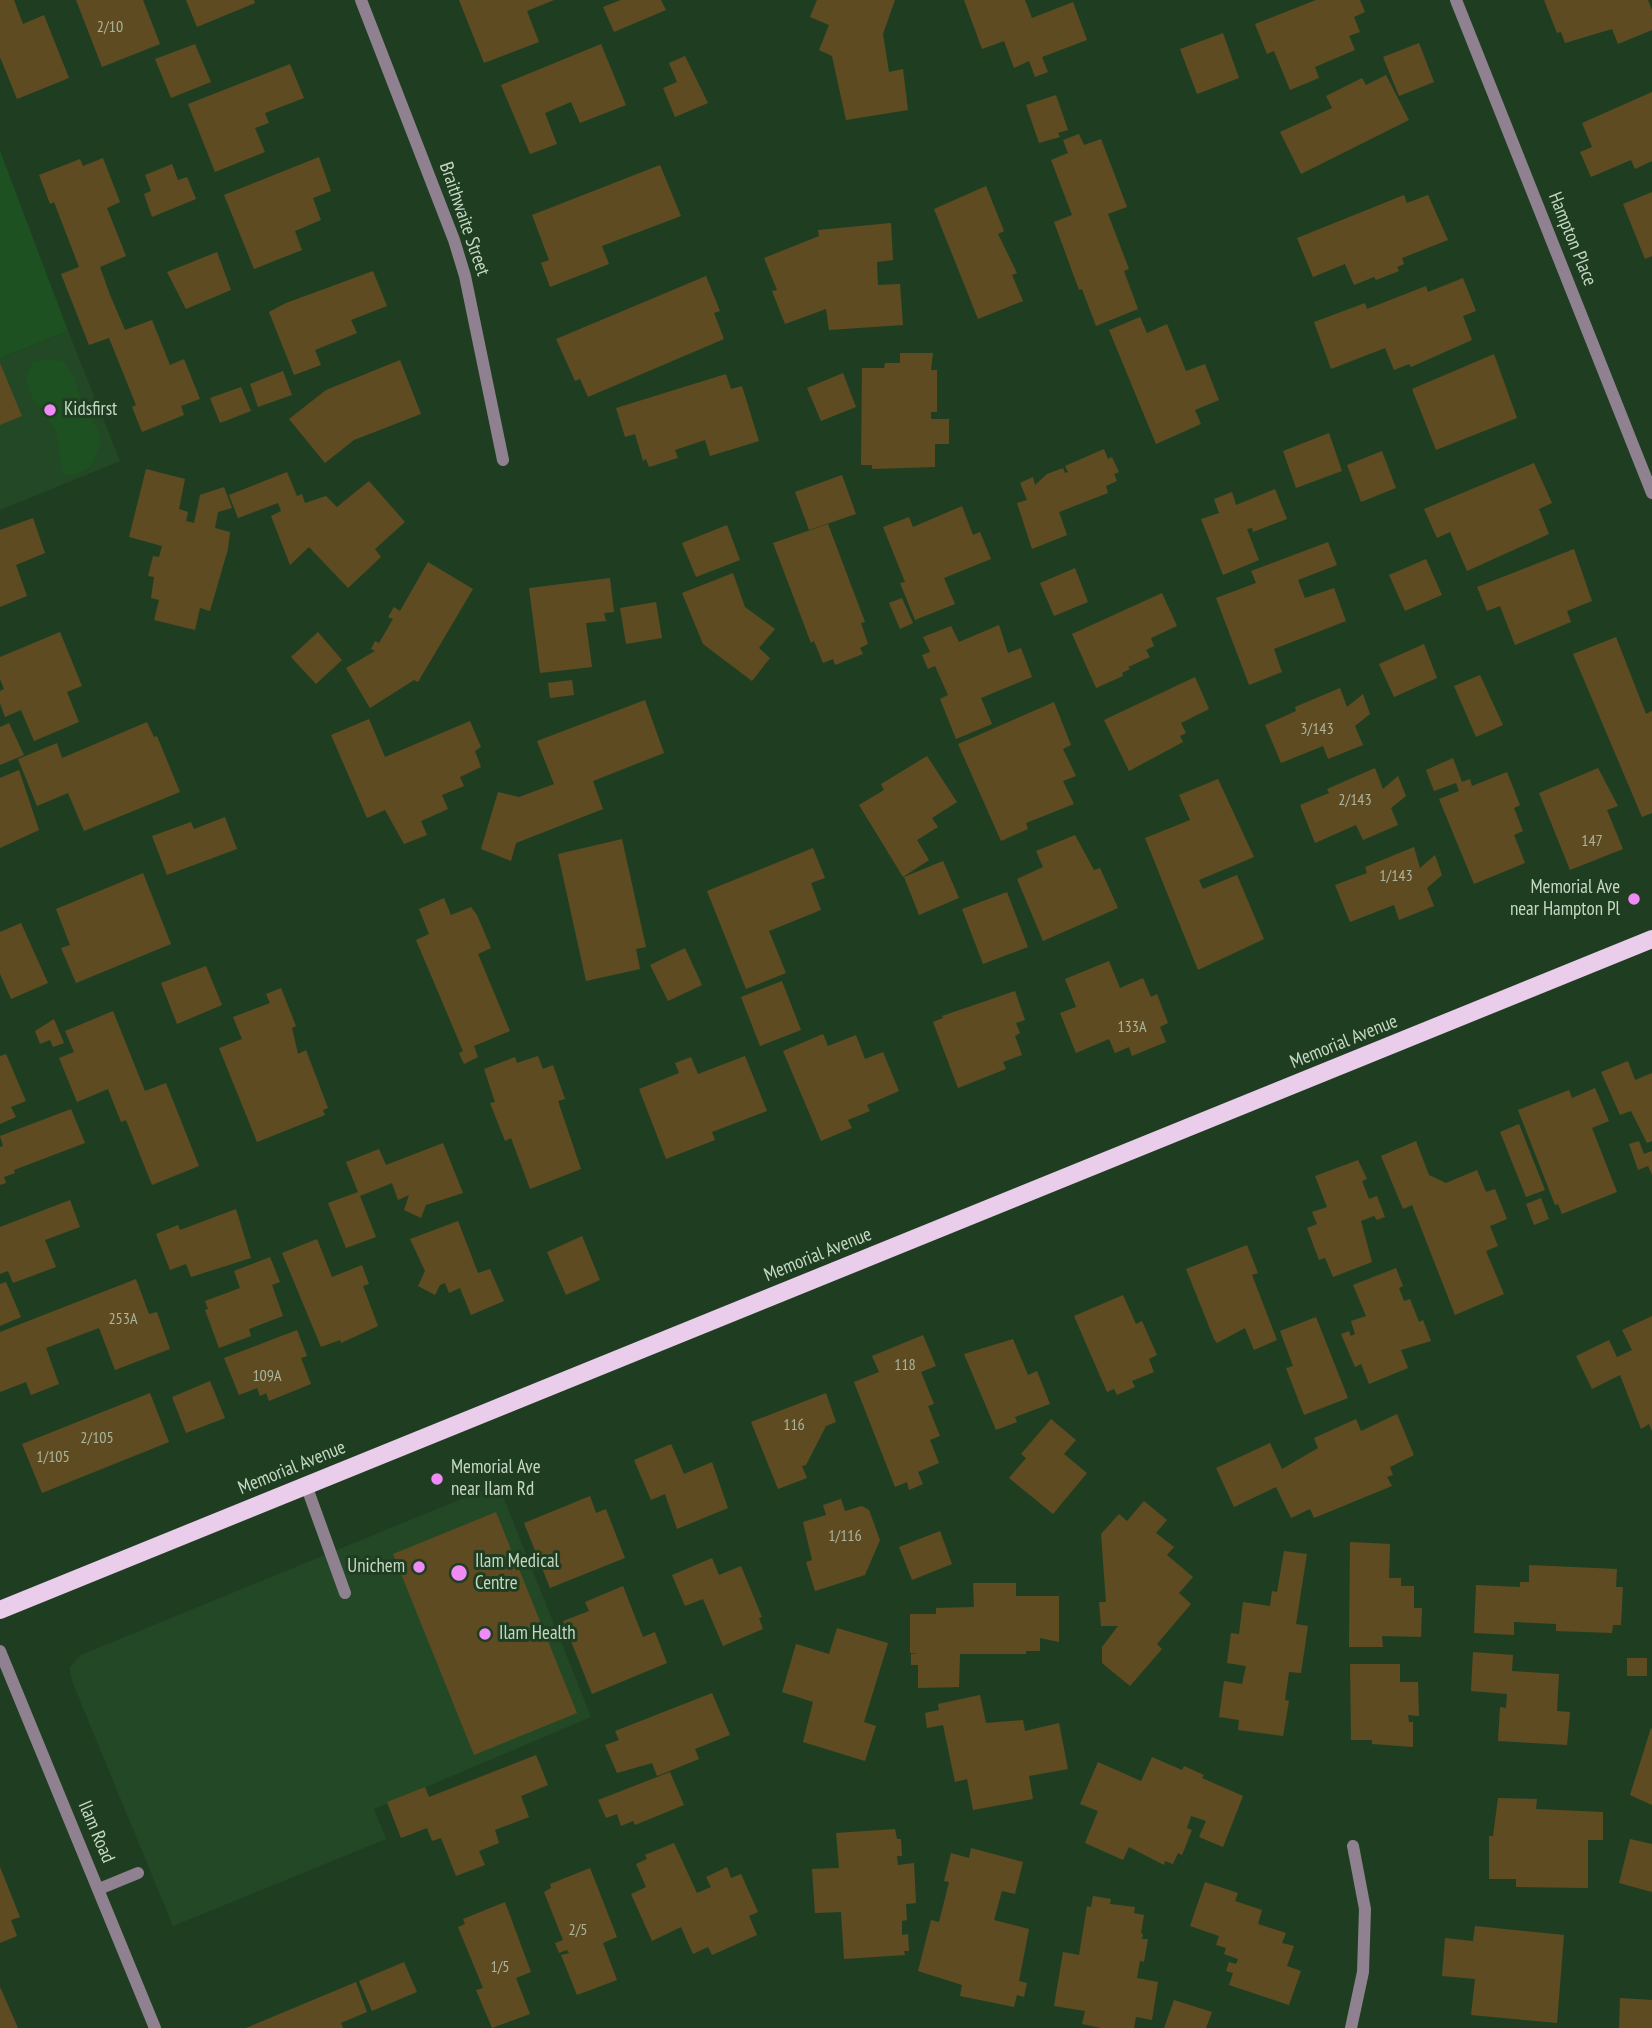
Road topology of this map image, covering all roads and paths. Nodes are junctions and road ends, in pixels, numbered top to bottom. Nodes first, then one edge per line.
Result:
1 (361, 0) edge
2 (1457, 0) edge
3 (503, 460) dead end
4 (1652, 493) edge
5 (1652, 939) edge
6 (306, 1485) junction
7 (345, 1593) dead end
8 (0, 1610) edge
9 (0, 1651) edge
10 (1353, 1846) dead end
11 (138, 1873) dead end
12 (99, 1889) junction
13 (155, 2028) edge
14 (1351, 2028) edge

1 - 3 street, Braithwaite Street
2 - 4 street, Hampton Place
5 - 6 main road, Memorial Avenue
6 - 7 street
6 - 8 main road, Memorial Avenue
9 - 12 street, Ilam Road
10 - 14 street
11 - 12 street
12 - 13 street, Ilam Road

